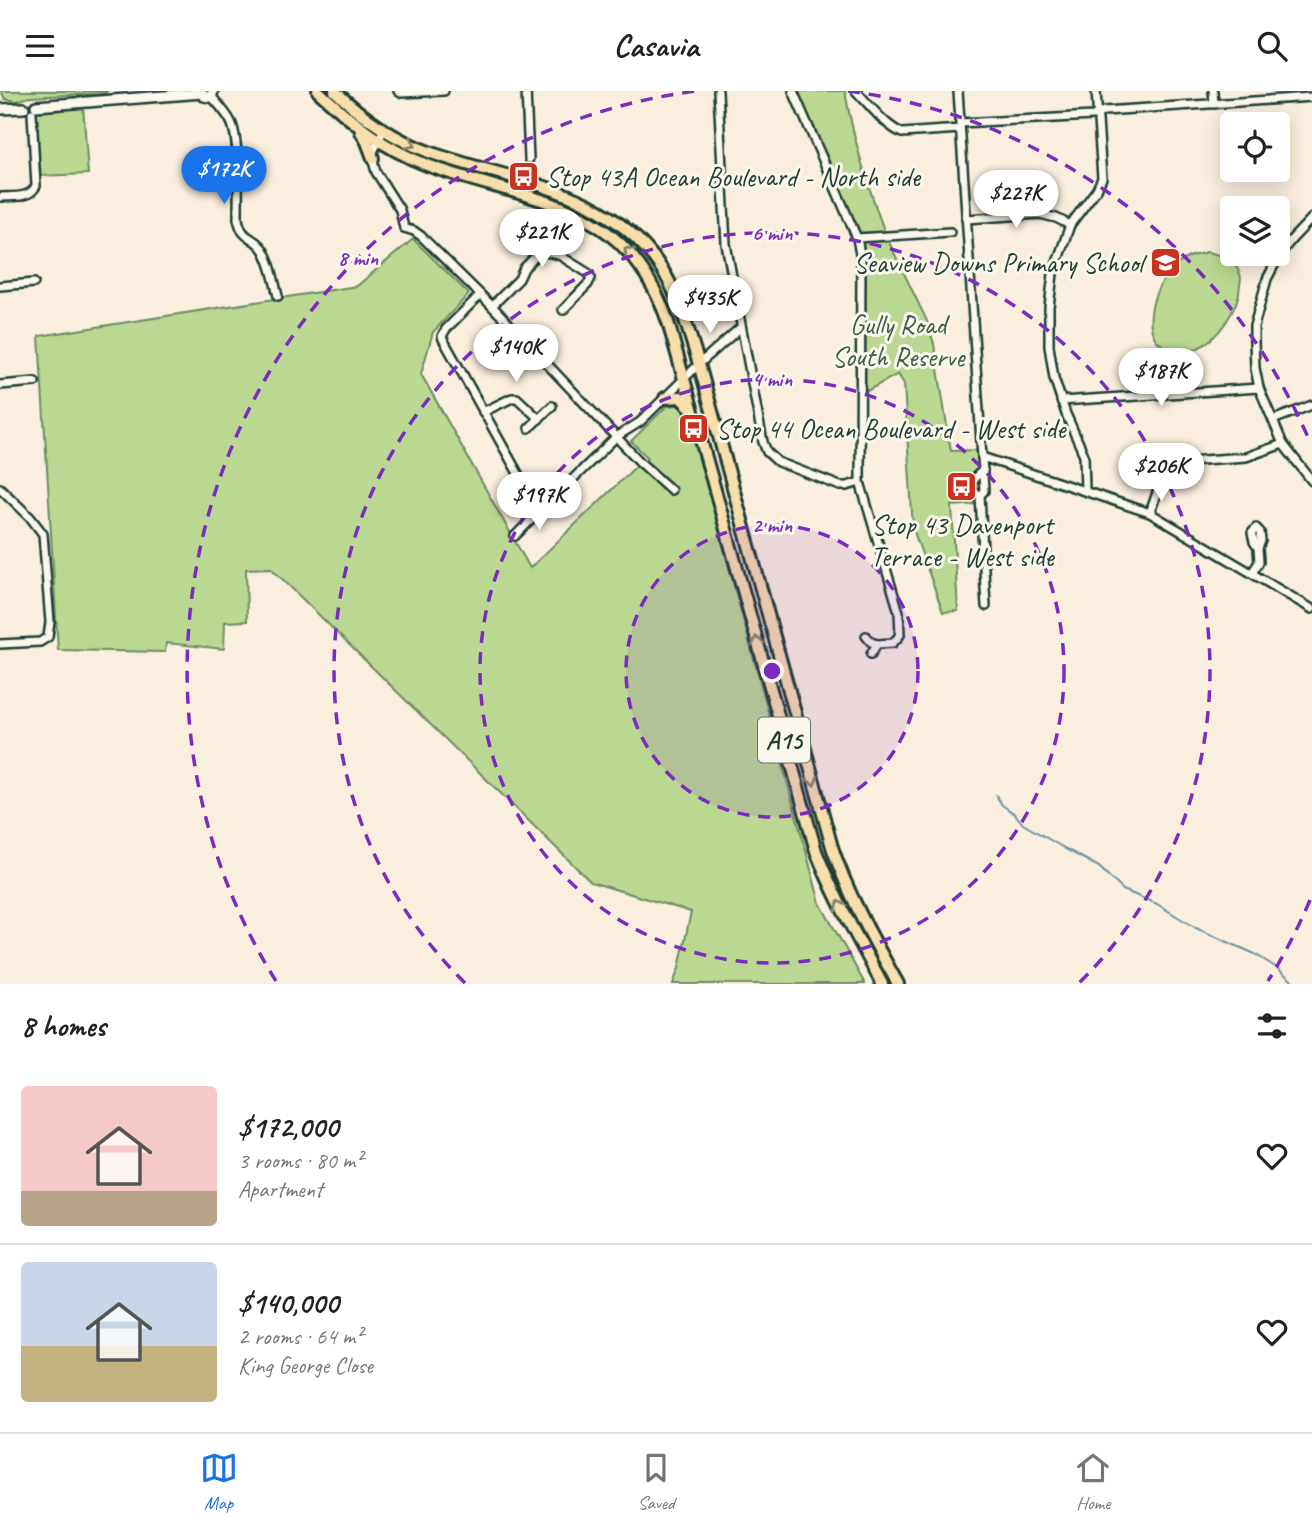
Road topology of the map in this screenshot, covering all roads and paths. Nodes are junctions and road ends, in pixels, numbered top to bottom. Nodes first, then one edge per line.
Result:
1 (318, 91) edge
2 (335, 91) edge
3 (398, 91) edge
4 (444, 91) edge
5 (526, 91) edge
6 (718, 91) edge
7 (793, 91) edge
8 (856, 91) edge
9 (958, 91) edge
10 (1096, 91) edge
11 (1213, 91) edge
12 (207, 93) edge
13 (113, 96) edge
14 (1312, 97) edge
15 (1213, 104) junction
16 (0, 109) edge
17 (31, 109) junction
18 (1098, 114) junction
19 (355, 125) junction
20 (960, 126) junction
21 (384, 129) junction
22 (377, 141) junction
23 (402, 153) junction
24 (529, 159) dead end
25 (373, 161) junction
26 (0, 197) edge
27 (1312, 218) edge
28 (966, 219) junction
29 (1070, 225) junction
30 (950, 232) dead end
31 (856, 238) junction
32 (34, 283) dead end
33 (0, 286) edge
34 (480, 295) junction
35 (278, 296) dead end
36 (492, 306) junction
37 (563, 310) dead end
38 (740, 328) junction
39 (699, 364) junction
40 (684, 379) junction
41 (35, 382) dead end
42 (0, 385) edge
43 (1259, 388) junction
44 (665, 398) junction
45 (1061, 401) junction
46 (1312, 405) edge
47 (552, 406) dead end
48 (483, 412) junction
49 (539, 419) junction
50 (1272, 420) junction
51 (698, 426) junction
52 (529, 428) dead end
53 (616, 437) junction
54 (1283, 444) junction
55 (982, 457) junction
56 (983, 470) junction
57 (729, 479) junction
58 (1312, 481) edge
59 (860, 482) junction
60 (0, 488) edge
61 (671, 490) dead end
62 (1085, 491) junction
63 (980, 495) junction
64 (720, 507) junction
65 (543, 508) junction
66 (1150, 513) junction
67 (515, 536) dead end
68 (1258, 548) dead end
69 (1252, 573) junction
70 (986, 606) dead end
71 (1312, 609) edge
72 (866, 636) dead end
73 (0, 644) edge
74 (877, 644) junction
75 (871, 654) dead end
76 (881, 984) edge
77 (898, 984) edge

1 - 19 main road, A15
2 - 21 main road, A15
3 - 4 street
5 - 24 street
6 - 38 street
7 - 31 street
8 - 20 street
9 - 20 street
10 - 18 street
11 - 15 street
12 - 13 street
12 - 35 street
13 - 17 street
14 - 15 street
15 - 18 street
16 - 17 street
17 - 26 street
18 - 20 street
18 - 29 street
19 - 22 main road, A15
19 - 25 main road
20 - 28 street
21 - 22 street
21 -> 39 main road, A15
22 - 23 main road, A15
22 - 25 street
23 - 25 main road
40 -> 23 main road, A15
25 - 34 street
27 - 43 street
28 - 29 street
28 - 55 street
29 - 45 street
30 - 31 street
31 - 59 street
32 - 33 street
34 - 36 street
34 - 48 street
36 - 37 street
36 - 53 street
38 - 39 street
38 - 59 street
39 - 40 street
39 - 57 main road, A15
40 - 44 street
40 - 51 main road, A15
41 - 42 street
43 - 45 street
43 - 50 street
44 - 51 main road
44 - 53 street
45 - 62 street
46 - 50 street
47 - 49 street
48 - 49 street
48 - 65 street
49 - 52 street
50 - 54 street
51 - 64 main road, A15
53 - 61 street
53 - 65 street
54 - 58 street
54 - 66 street
55 - 56 street
55 - 62 street
56 - 63 street
56 - 63 street
57 - 64 main road
57 -> 77 main road, A15
59 - 74 street
60 - 73 street
62 - 66 street
63 - 70 street
76 -> 64 main road, A15
65 - 67 street
66 - 69 street
68 - 69 street
69 - 71 street
72 - 74 street
74 - 75 street

